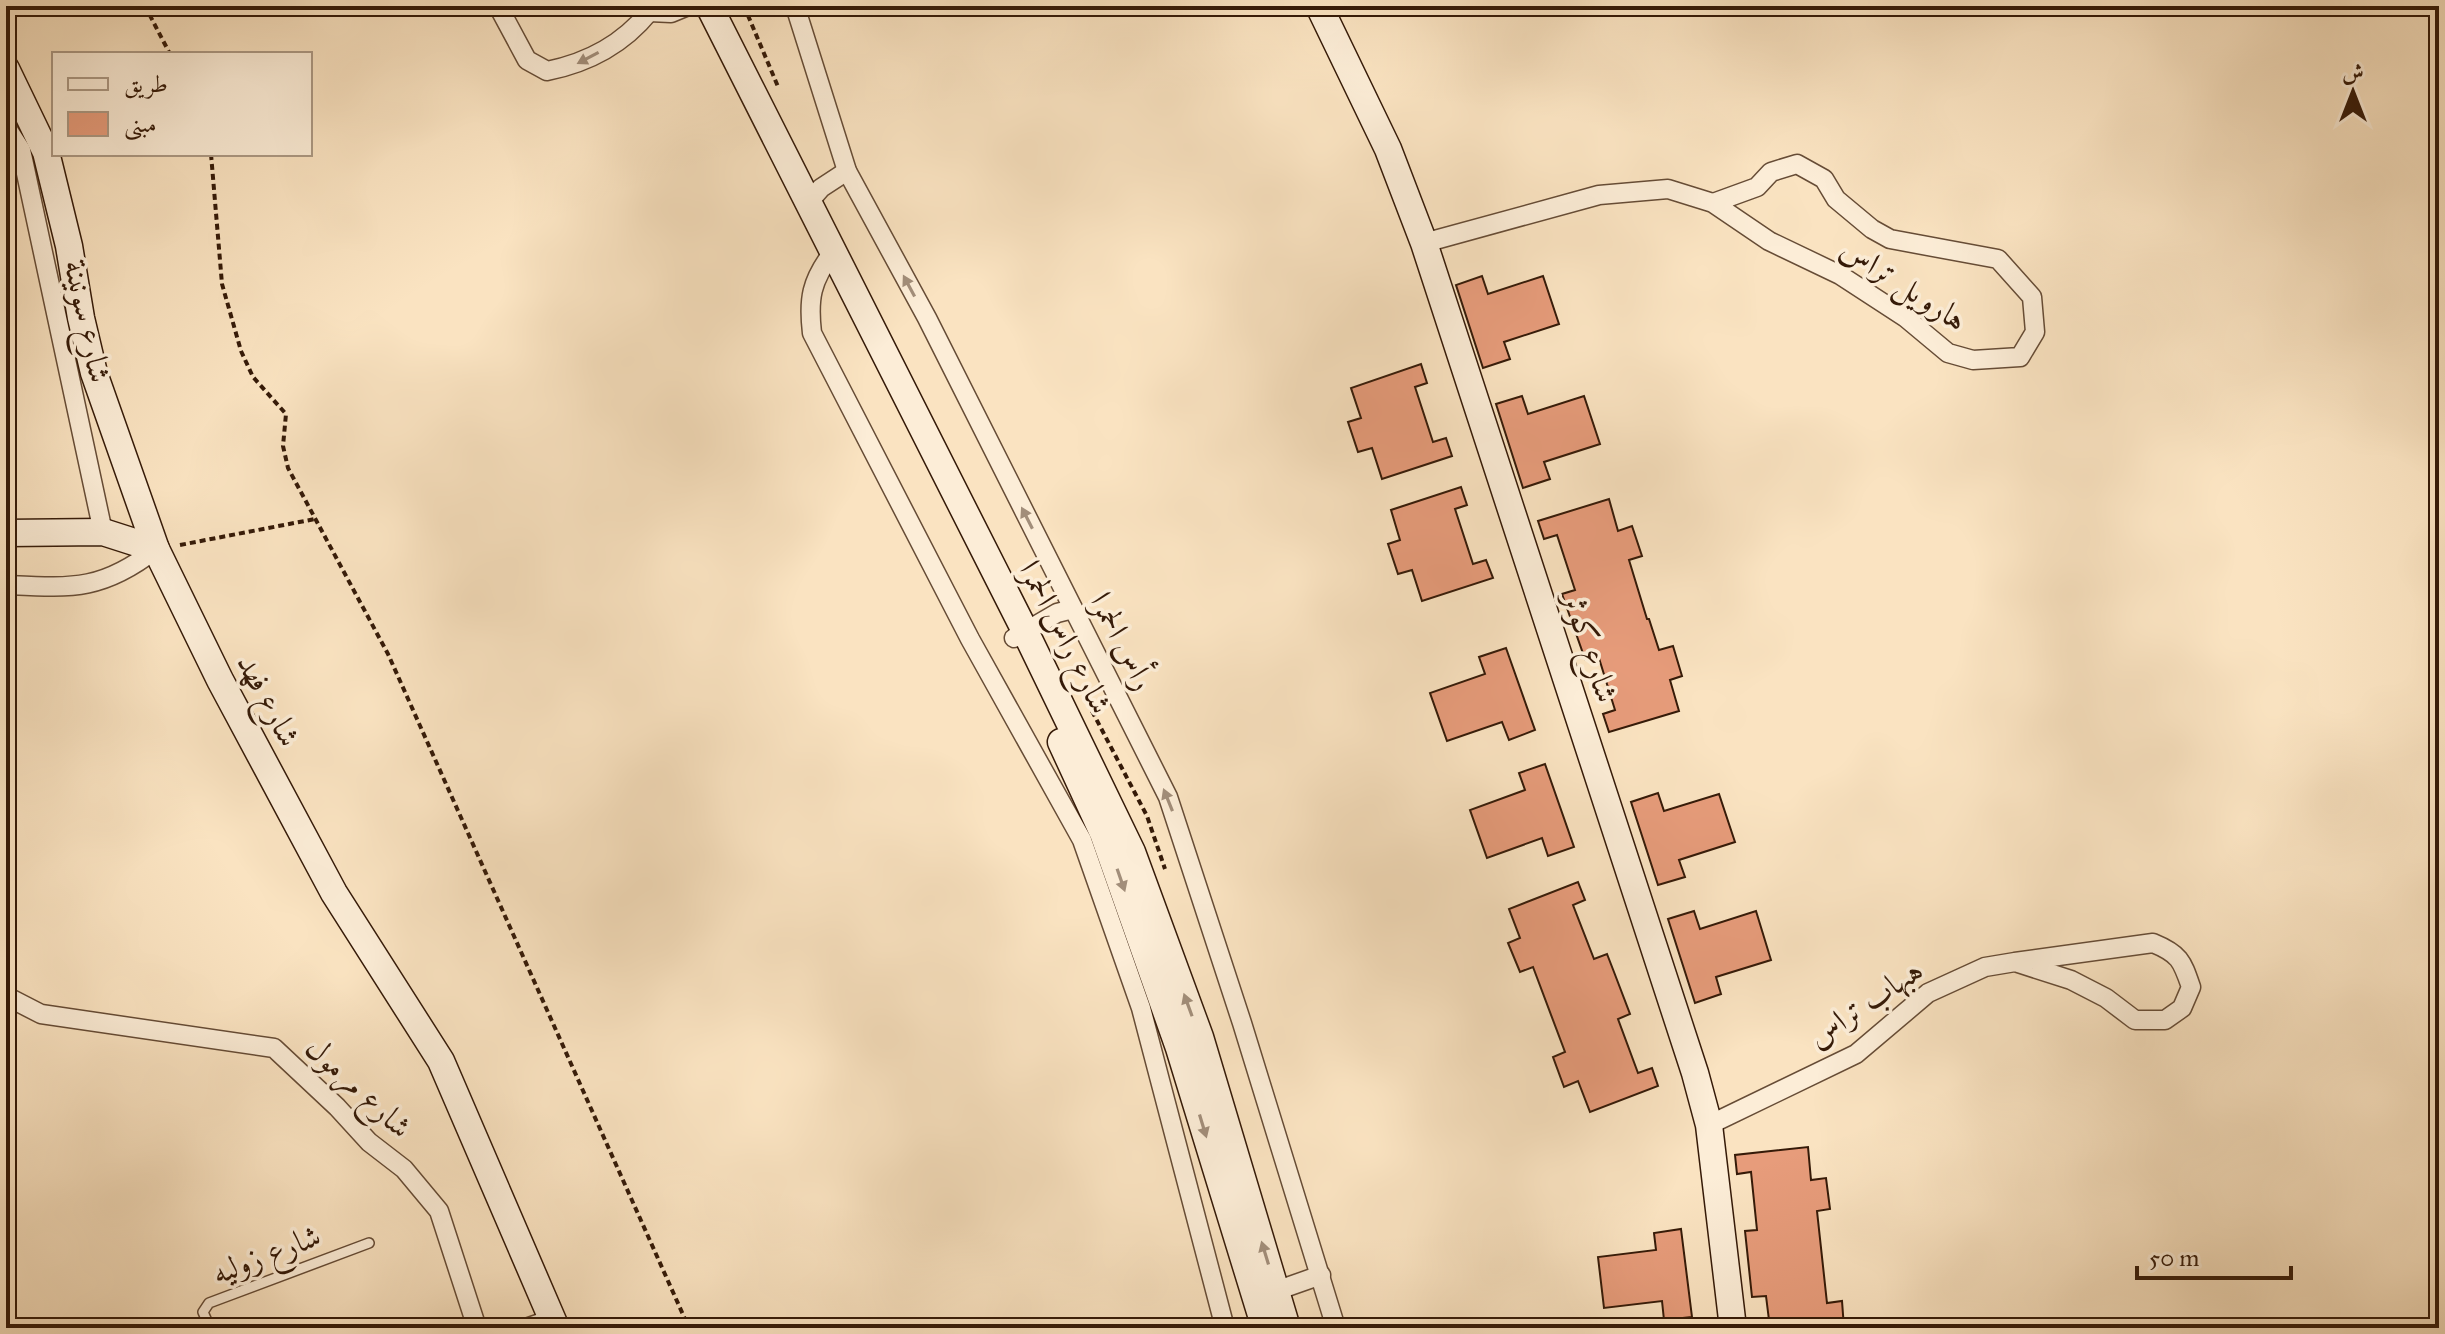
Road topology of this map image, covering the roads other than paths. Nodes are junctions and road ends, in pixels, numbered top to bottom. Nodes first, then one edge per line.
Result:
1 (498, 6) edge
2 (690, 6) edge
3 (709, 6) edge
4 (795, 6) edge
5 (1319, 6) edge
6 (648, 9) edge
7 (6, 69) edge
8 (6, 127) edge
9 (847, 171) junction
10 (1713, 203) junction
11 (802, 210) junction
12 (1424, 243) junction
13 (827, 259) junction
14 (103, 532) junction
15 (6, 533) edge
16 (156, 549) junction
17 (6, 585) edge
18 (1073, 609) junction
19 (1020, 634) junction
20 (1102, 833) junction
21 (2015, 962) junction
22 (6, 996) edge
23 (1709, 1125) junction
24 (369, 1243) dead end
25 (1321, 1275) junction
26 (1266, 1294) junction
27 (554, 1323) edge
28 (210, 1328) edge
29 (477, 1328) edge
30 (526, 1328) edge
31 (1225, 1328) edge
32 (1265, 1328) edge
33 (1287, 1328) edge
34 (1336, 1328) edge
35 (1733, 1328) edge

6 -> 1 street
2 - 6 street
2 - 11 street, شارع راس الحمرا
3 - 11 street, شارع راس الحمرا
4 - 9 street, رأس الحمرا
5 - 12 street, شارع كوثر
7 - 16 street, شارع فهد
8 - 14 street, شارع سونينة
9 - 11 street
18 -> 9 street, رأس الحمرا
10 - 10 street, هارويل تراس
10 - 12 street, هارويل تراس
11 - 13 street, شارع راس الحمرا
12 - 23 street, شارع كوثر
13 - 19 street, شارع راس الحمرا
13 - 20 street
14 - 15 street
14 - 16 street
16 - 17 street
16 - 27 street, شارع فهد
18 - 19 street
25 -> 18 street, رأس الحمرا
19 - 20 street, شارع راس الحمرا
20 - 26 street, شارع راس الحمرا
20 - 31 street
21 - 21 street, هبهاب تراس
21 - 23 street, هبهاب تراس
22 - 29 street, شارع مرمول
23 - 35 street, شارع كوثر
24 - 28 lane, شارع زوليه
25 - 26 street
25 - 34 street, رأس الحمرا
26 - 32 street, شارع راس الحمرا
26 - 33 street, شارع راس الحمرا
27 - 30 street

